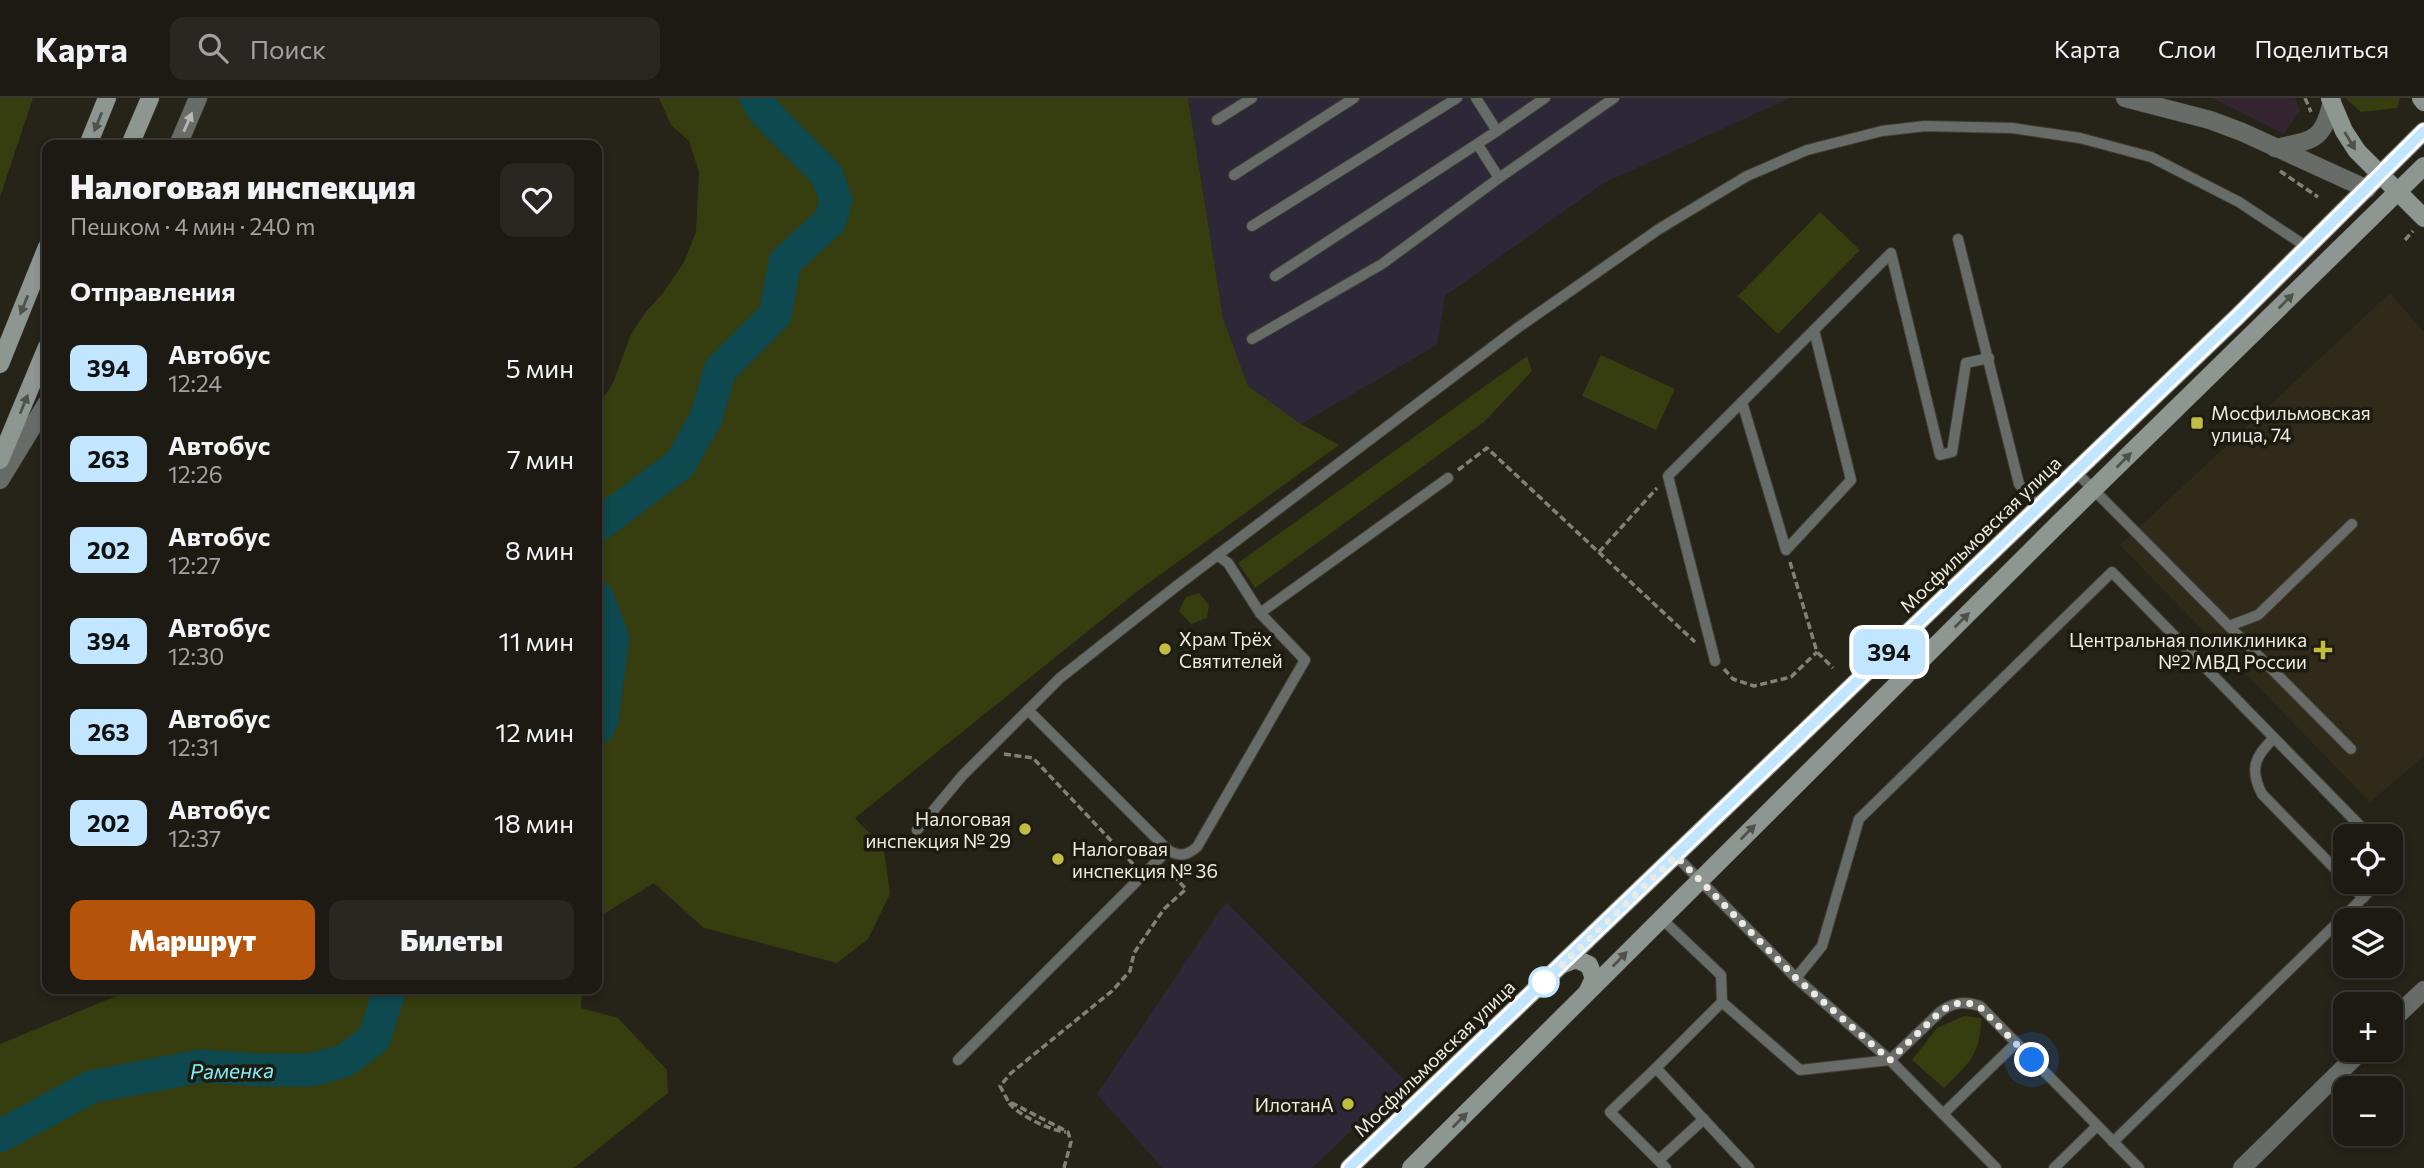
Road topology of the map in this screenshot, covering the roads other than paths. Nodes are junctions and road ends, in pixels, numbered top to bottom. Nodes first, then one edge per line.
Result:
1 (107, 98) edge
2 (150, 98) edge
3 (198, 98) edge
4 (1252, 98) edge
5 (1354, 98) edge
6 (1457, 98) edge
7 (1476, 98) edge
8 (1614, 98) edge
9 (2125, 98) edge
10 (1541, 99) edge
11 (2331, 100) edge
12 (1217, 120) dead end
13 (1497, 131) junction
14 (2424, 131) edge
15 (90, 140) edge
16 (132, 140) edge
17 (180, 140) edge
18 (1478, 145) junction
19 (2275, 148) junction
20 (2424, 166) edge
21 (1234, 174) dead end
22 (2380, 176) junction
23 (1499, 178) junction
24 (2367, 189) junction
25 (2398, 192) junction
26 (2424, 218) edge
27 (1252, 226) dead end
28 (1958, 239) dead end
29 (2307, 247) junction
30 (42, 259) edge
31 (1275, 275) dead end
32 (1814, 330) junction
33 (1252, 339) dead end
34 (1989, 358) junction
35 (42, 359) edge
36 (0, 363) edge
37 (1742, 402) junction
38 (42, 410) edge
39 (0, 460) edge
40 (2075, 471) junction
41 (1448, 478) road end
42 (0, 481) edge
43 (2094, 490) junction
44 (2038, 507) junction
45 (2352, 524) dead end
46 (1217, 555) junction
47 (1260, 613) junction
48 (2229, 626) junction
49 (1715, 661) road end
50 (1028, 710) junction
51 (2274, 738) junction
52 (2351, 749) dead end
53 (2358, 824) edge
54 (917, 830) dead end
55 (1168, 850) junction
56 (1676, 856) junction
57 (2333, 868) edge
58 (1699, 880) junction
59 (2359, 894) edge
60 (2367, 894) edge
61 (2363, 898) junction
62 (1661, 918) junction
63 (1563, 964) junction
64 (1796, 978) junction
65 (1588, 991) junction
66 (2422, 997) edge
67 (1721, 1002) junction
68 (2403, 1012) edge
69 (2016, 1043) junction
70 (958, 1060) dead end
71 (1890, 1060) junction
72 (2350, 1062) edge
73 (1656, 1068) junction
74 (1943, 1114) junction
75 (1704, 1119) junction
76 (2097, 1126) junction
77 (2113, 1142) junction
78 (1662, 1164) edge
79 (1419, 1165) edge
80 (1349, 1168) edge
81 (1749, 1168) edge
82 (1996, 1168) edge
83 (2054, 1168) edge
84 (2138, 1168) edge
85 (2242, 1168) edge

1 -> 15 main road
2 - 16 main road
17 -> 3 street
4 - 12 lane
5 - 21 lane
6 - 27 lane
7 - 13 lane
8 - 23 lane
9 - 19 street
10 - 13 lane
11 - 19 street
11 -> 22 main road
13 - 18 lane
14 - 22 main road, Мосфильмовская улица
18 - 23 lane
18 - 31 lane
19 - 24 street
20 - 25 main road
22 - 24 main road, Мосфильмовская улица
22 - 25 main road
23 - 33 lane
24 - 29 main road, Мосфильмовская улица
25 - 26 main road
43 -> 25 main road
28 - 34 lane
29 - 40 main road, Мосфильмовская улица
29 - 46 lane
30 -> 36 main road
32 - 34 lane
32 - 37 lane
32 - 37 lane
34 - 44 lane
39 -> 35 main road
37 - 49 lane
38 - 42 street
40 - 43 lane
40 - 44 main road, Мосфильмовская улица
41 - 47 lane
43 - 48 lane
58 -> 43 main road
44 - 56 main road, Мосфильмовская улица
45 - 48 lane
46 - 47 lane
46 - 50 lane
47 - 55 lane
48 - 52 lane
50 - 54 lane
50 - 55 lane
51 - 53 lane
51 - 57 lane
51 - 64 lane
55 - 70 lane
56 - 58 lane
56 - 63 main road, Мосфильмовская улица
58 - 62 main road
58 - 64 lane
59 - 61 lane
60 - 61 lane
61 - 77 lane
65 -> 62 main road
62 - 67 lane
63 - 65 main road
63 - 80 main road, Мосфильмовская улица
64 - 71 lane
79 -> 65 main road
66 - 68 street
67 - 71 lane
67 - 73 lane
69 - 71 lane
69 - 74 lane
69 - 76 lane
71 - 74 lane
72 - 85 street
73 - 75 lane
73 - 78 lane
74 - 82 lane
75 - 78 lane
75 - 81 lane
76 - 77 lane
76 - 83 lane
77 - 84 lane

